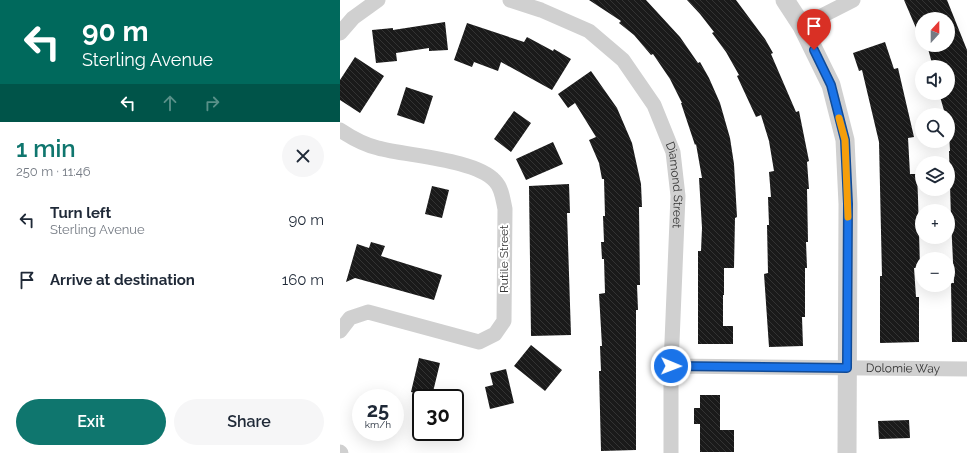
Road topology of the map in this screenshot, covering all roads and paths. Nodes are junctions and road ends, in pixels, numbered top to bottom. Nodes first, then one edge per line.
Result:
1 (378, 0) edge
2 (510, 0) edge
3 (785, 0) edge
4 (853, 0) edge
5 (802, 26) junction
6 (340, 33) edge
7 (340, 130) edge
8 (340, 331) edge
9 (671, 366) junction
10 (847, 368) junction
11 (967, 369) edge
12 (671, 453) edge
13 (846, 453) edge

1 - 6 street
2 - 9 street, Diamond Street
3 - 5 street
4 - 5 street
5 - 10 street
7 - 8 street, Rutile Street
9 - 10 street, Dolomie Way
9 - 12 street, Diamond Street
10 - 11 street, Dolomie Way
10 - 13 street

